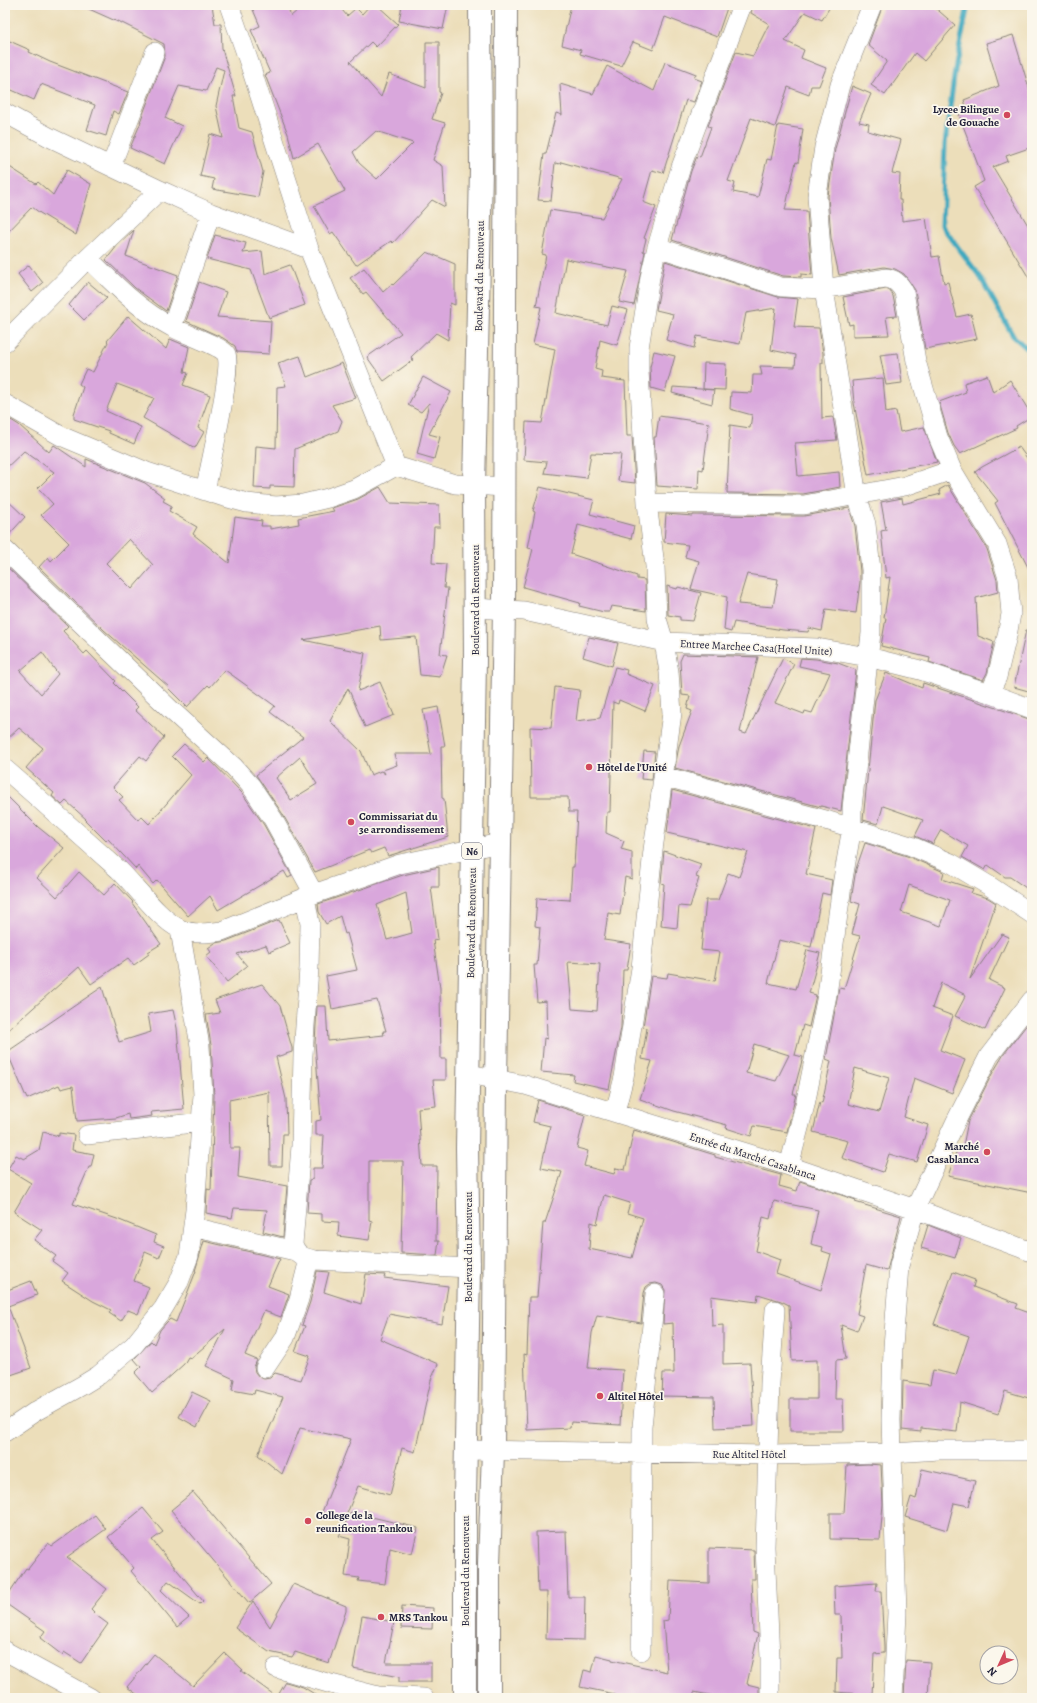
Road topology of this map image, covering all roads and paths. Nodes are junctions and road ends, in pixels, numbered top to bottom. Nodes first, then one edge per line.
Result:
1 (229, 5) edge
2 (480, 5) edge
3 (506, 5) edge
4 (742, 5) edge
5 (872, 5) edge
6 (155, 52) dead end
7 (481, 94) junction
8 (507, 96) junction
9 (5, 113) edge
10 (111, 166) junction
11 (481, 170) junction
12 (507, 174) junction
13 (160, 190) junction
14 (211, 213) junction
15 (657, 247) junction
16 (309, 249) junction
17 (88, 258) junction
18 (824, 290) junction
19 (172, 327) junction
20 (5, 342) edge
21 (5, 404) edge
22 (396, 466) junction
23 (952, 470) junction
24 (474, 486) junction
25 (504, 487) junction
26 (205, 491) junction
27 (857, 496) junction
28 (647, 503) junction
29 (5, 550) edge
30 (475, 608) junction
31 (504, 609) junction
32 (664, 642) junction
33 (868, 657) junction
34 (989, 693) junction
35 (1032, 709) edge
36 (5, 769) edge
37 (663, 776) junction
38 (852, 827) junction
39 (500, 843) junction
40 (472, 848) junction
41 (310, 896) junction
42 (1032, 914) edge
43 (180, 930) junction
44 (1032, 1000) edge
45 (469, 1074) junction
46 (496, 1080) junction
47 (615, 1112) junction
48 (202, 1122) junction
49 (87, 1134) dead end
50 (789, 1166) junction
51 (915, 1209) junction
52 (193, 1227) junction
53 (1032, 1252) edge
54 (302, 1255) junction
55 (468, 1268) junction
56 (655, 1294) dead end
57 (774, 1310) dead end
58 (265, 1368) dead end
59 (5, 1432) edge
60 (467, 1450) junction
61 (1032, 1450) edge
62 (493, 1451) junction
63 (893, 1453) junction
64 (641, 1454) junction
65 (768, 1455) junction
66 (5, 1651) edge
67 (641, 1651) dead end
68 (276, 1668) dead end
69 (91, 1698) edge
70 (424, 1698) edge
71 (465, 1698) edge
72 (489, 1698) edge
73 (770, 1698) edge
74 (893, 1698) edge

1 - 16 street
2 - 7 highway, Boulevard du Renouveau / N6
3 - 8 highway
4 - 15 street
5 - 18 street
6 - 10 street
7 - 8 highway
7 - 11 highway, Boulevard du Renouveau / N6
8 - 12 highway
9 - 10 street
10 - 13 street
11 - 12 highway
11 - 24 highway, Boulevard du Renouveau / N6
12 - 25 highway
13 - 14 street
13 - 17 street
14 - 16 street
14 - 19 street
15 - 18 street
15 - 28 street
16 - 22 street
17 - 19 street
17 - 20 street
18 - 23 street
18 - 27 street
19 - 26 street
21 - 26 street
22 - 24 street
22 - 26 street
23 - 27 street
23 - 34 street
24 - 25 street
24 - 30 highway, Boulevard du Renouveau / N6
25 - 31 highway
27 - 28 street
27 - 33 street
28 - 32 street
29 - 41 street
30 - 31 street, Entree Marchee Casa(Hotel Unite)
30 - 40 highway, Boulevard du Renouveau / N6
31 - 32 street, Entree Marchee Casa(Hotel Unite)
31 - 39 highway
32 - 33 street, Entree Marchee Casa(Hotel Unite)
32 - 37 street
33 - 34 street, Entree Marchee Casa(Hotel Unite)
33 - 38 street
34 - 35 street, Entree Marchee Casa(Hotel Unite)
36 - 43 street
37 - 38 street
37 - 47 street
38 - 42 street
38 - 50 street
39 - 40 street
39 - 46 highway
40 - 41 street
40 - 45 highway, Boulevard du Renouveau / N6
41 - 43 street
41 - 54 street
43 - 48 street
44 - 51 street
45 - 46 street, Entrée du Marché Casablanca
45 - 55 highway, Boulevard du Renouveau / N6
46 - 47 street, Entrée du Marché Casablanca
46 - 62 highway
47 - 50 street, Entrée du Marché Casablanca
48 - 49 street
48 - 52 street
50 - 51 street, Entrée du Marché Casablanca
51 - 53 street, Entrée du Marché Casablanca
51 - 63 street
52 - 54 street
52 - 59 street
54 - 55 street
54 - 58 street
55 - 60 highway, Boulevard du Renouveau / N6
56 - 64 street
57 - 65 street
60 - 62 street, Rue Altitel Hôtel
60 - 71 highway, Boulevard du Renouveau / N6
61 - 63 street, Rue Altitel Hôtel
62 - 64 street, Rue Altitel Hôtel
62 - 72 highway
63 - 65 street, Rue Altitel Hôtel
63 - 74 street
64 - 65 street, Rue Altitel Hôtel
64 - 67 street
65 - 73 street
66 - 69 street
68 - 70 street

